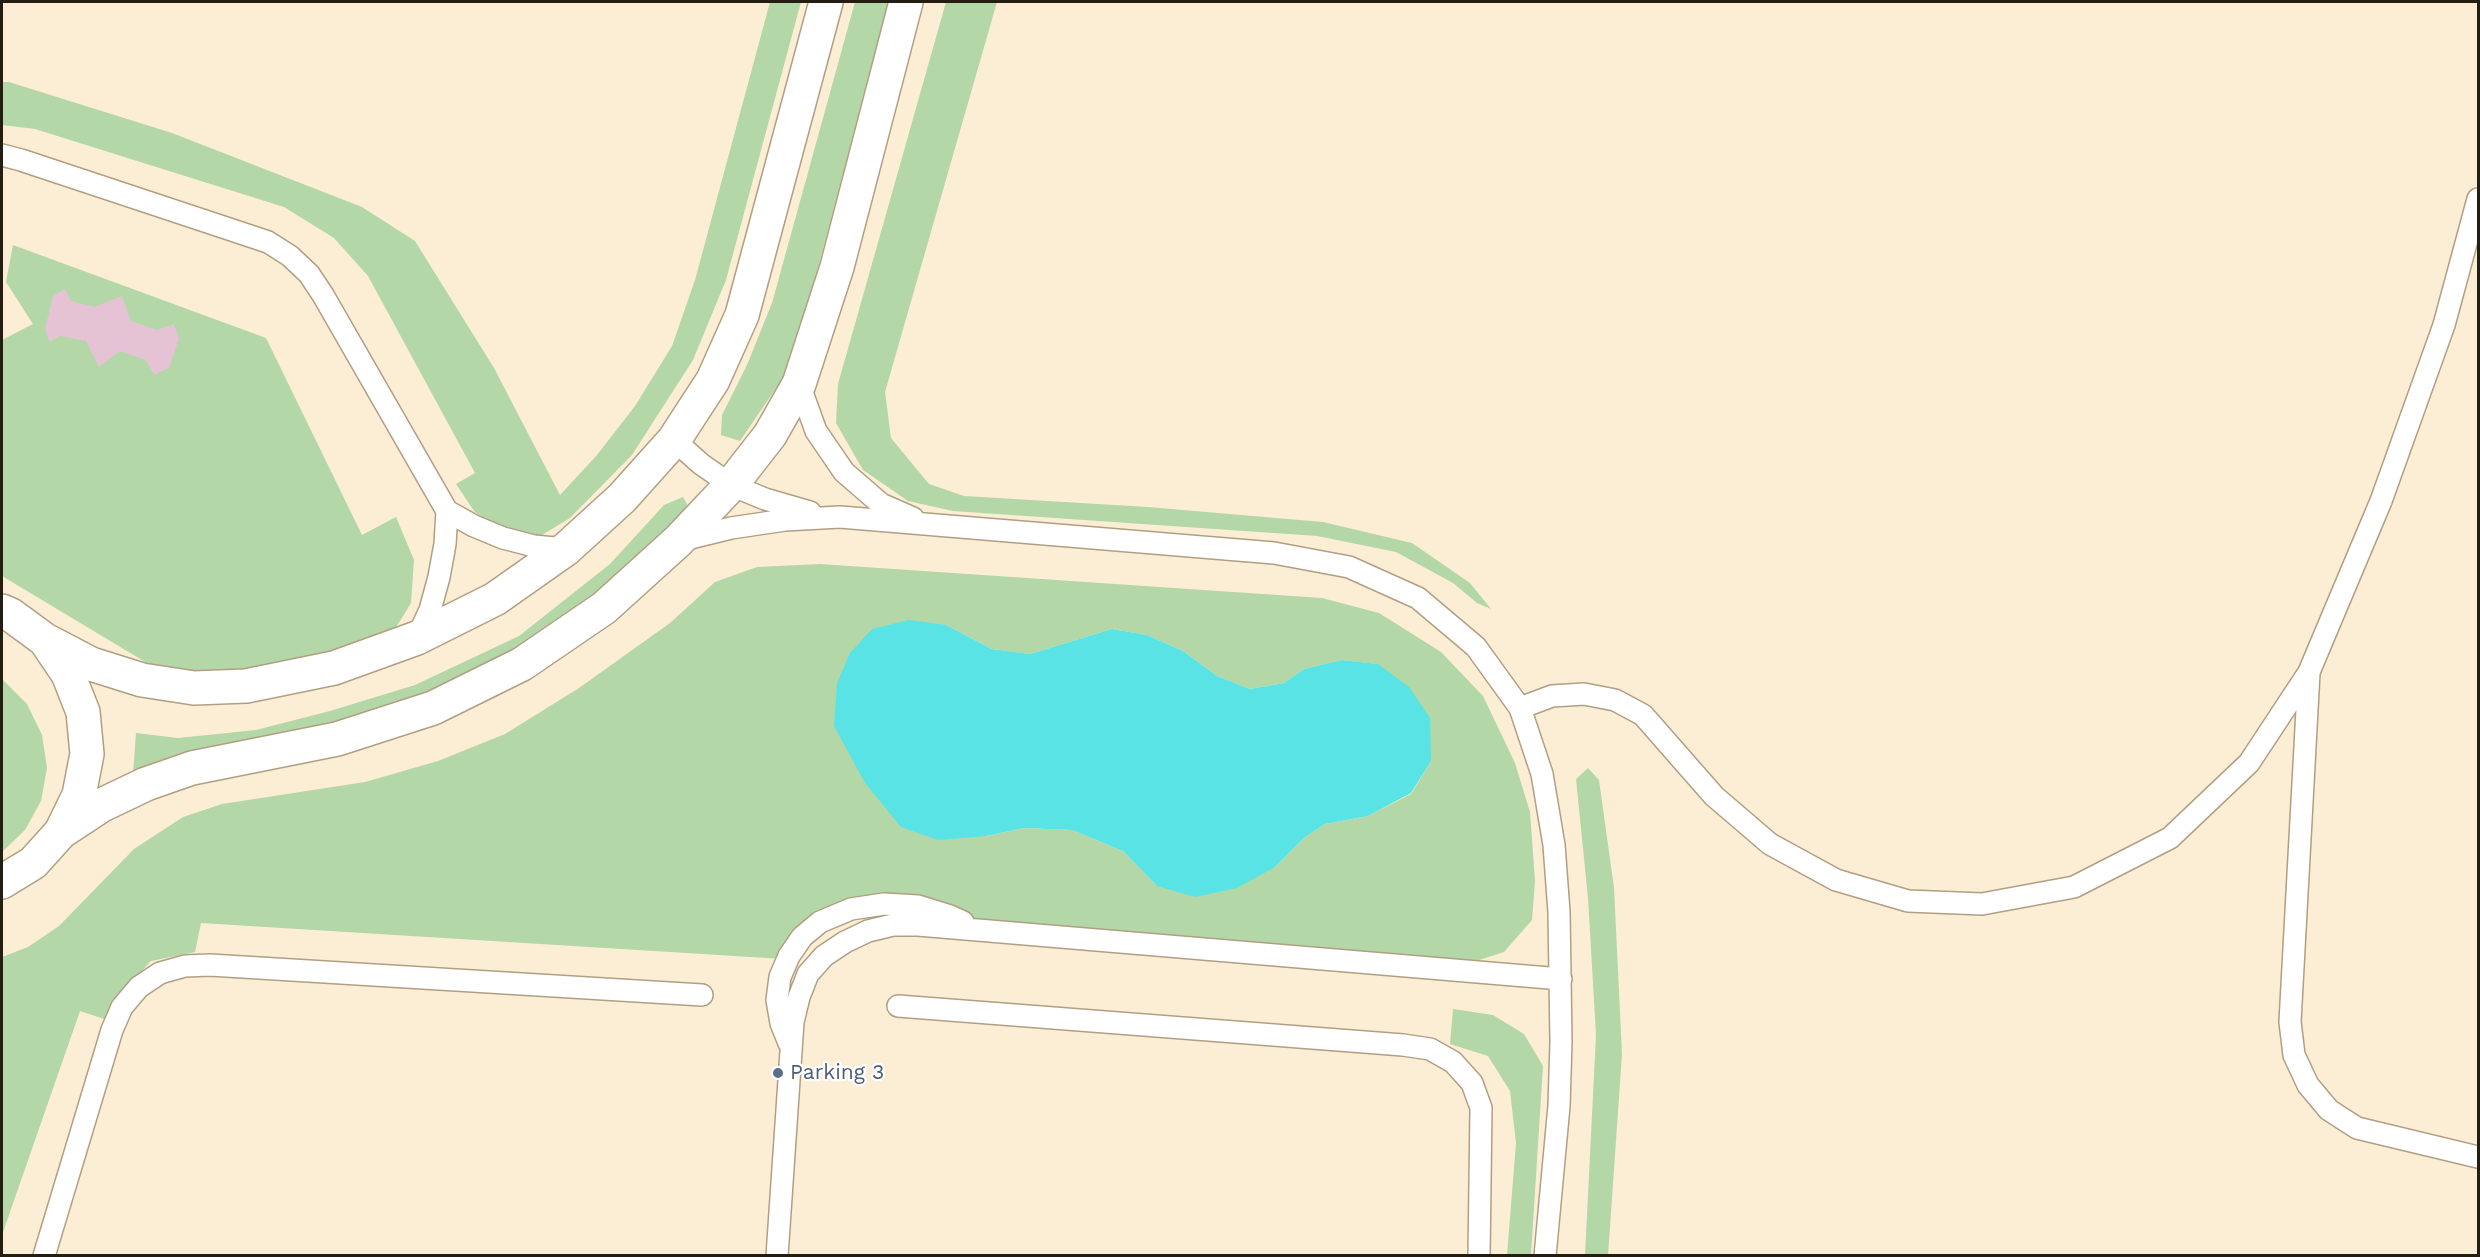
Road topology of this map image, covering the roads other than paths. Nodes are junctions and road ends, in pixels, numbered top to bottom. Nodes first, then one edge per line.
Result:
1 (826, 2) edge
2 (906, 2) edge
3 (2, 155) edge
4 (2478, 199) edge
5 (799, 384) junction
6 (674, 440) junction
7 (731, 485) junction
8 (447, 511) junction
9 (840, 517) junction
10 (927, 524) junction
11 (678, 541) junction
12 (566, 549) junction
13 (2, 611) edge
14 (417, 639) junction
15 (45, 640) junction
16 (2309, 672) junction
17 (1520, 708) junction
18 (61, 832) junction
19 (2, 882) edge
20 (980, 931) junction
21 (1561, 979) junction
22 (702, 996) dead end
23 (897, 1006) dead end
24 (791, 1050) junction
25 (2478, 1157) edge
26 (44, 1256) edge
27 (777, 1256) edge
28 (1479, 1256) edge
29 (1545, 1256) edge

1 - 6 street
2 - 5 street
3 - 8 lane
4 - 16 lane
5 - 7 street
5 - 10 lane
6 - 7 lane
6 - 12 street
7 - 9 lane
7 - 11 street
8 - 12 lane
8 - 14 lane
9 - 10 lane
9 - 11 lane
10 - 17 lane
11 - 18 street
12 - 14 street
13 - 15 street
14 - 15 street
15 - 18 street
16 - 17 lane
16 - 25 lane
17 - 21 lane
18 - 19 street
20 - 21 lane
20 - 24 lane
20 - 24 lane
21 - 29 lane
22 - 26 lane
23 - 28 lane
24 - 27 lane

